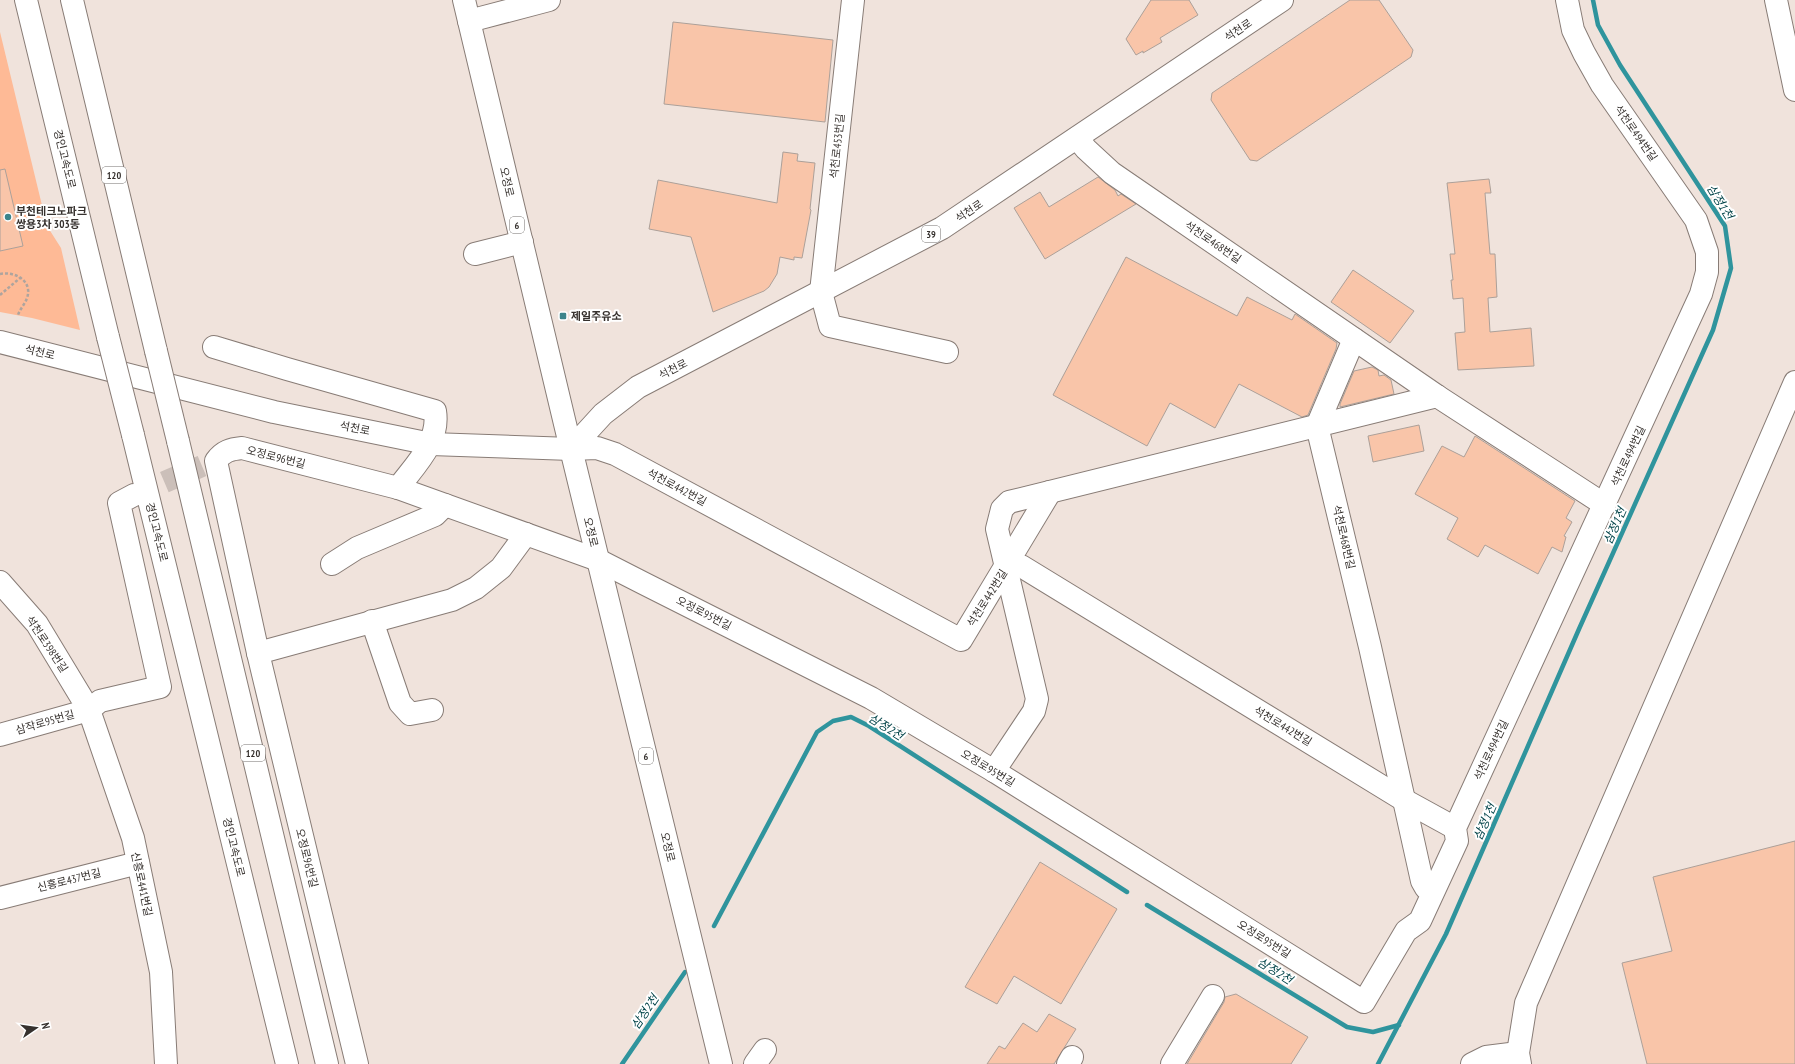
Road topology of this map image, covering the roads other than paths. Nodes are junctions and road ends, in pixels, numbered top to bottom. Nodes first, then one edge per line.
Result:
1 (26, 0) edge
2 (72, 0) edge
3 (464, 0) edge
4 (549, 0) edge
5 (853, 0) edge
6 (1282, 0) edge
7 (1567, 0) edge
8 (1776, 0) edge
9 (469, 21) junction
10 (1795, 90) edge
11 (1077, 138) junction
12 (522, 242) junction
13 (475, 254) dead end
14 (821, 292) junction
15 (1354, 339) junction
16 (0, 342) edge
17 (214, 347) dead end
18 (947, 352) dead end
19 (1795, 382) edge
20 (1437, 396) junction
21 (1317, 426) junction
22 (431, 444) junction
23 (571, 449) junction
24 (398, 488) junction
25 (1050, 492) junction
26 (127, 499) dead end
27 (445, 505) junction
28 (1605, 505) junction
29 (526, 534) junction
30 (598, 560) junction
31 (332, 564) dead end
32 (1006, 566) junction
33 (0, 582) edge
34 (372, 621) junction
35 (258, 653) junction
36 (89, 710) junction
37 (432, 710) dead end
38 (0, 734) edge
39 (994, 771) junction
40 (1404, 800) junction
41 (1454, 828) junction
42 (138, 863) junction
43 (1433, 891) junction
44 (0, 898) edge
45 (1420, 921) joint
46 (1213, 996) dead end
47 (1519, 1058) edge
48 (166, 1064) edge
49 (286, 1064) edge
50 (327, 1064) edge
51 (357, 1064) edge
52 (721, 1064) edge
53 (1172, 1064) edge
54 (1472, 1064) edge

1 - 49 main road, 경인고속도로, bridge
2 - 50 main road, 120, bridge
3 - 9 main road, 오정로 / 6
4 - 9 main road
5 - 14 main road, 석천로453번길
6 - 11 main road, 석천로 / 39
7 - 28 main road, 석천로494번길
8 - 10 main road
9 - 12 main road, 오정로 / 6
11 - 14 main road, 석천로 / 39
11 - 15 main road, 석천로468번길
12 - 13 main road
12 - 23 main road, 오정로 / 6
14 - 18 main road
14 - 23 main road, 석천로 / 39
15 - 20 main road, 석천로468번길
15 - 21 main road
16 - 22 main road, 석천로
17 - 22 main road
19 - 47 main road
20 - 21 main road
20 - 28 main road, 석천로468번길
21 - 25 main road
21 - 40 main road, 석천로468번길
22 - 23 main road, 석천로
22 - 24 main road
23 - 30 main road, 오정로 / 6
23 - 32 main road, 석천로442번길
24 - 27 main road, 오정로96번길
24 - 35 main road, 오정로96번길
25 - 32 main road
25 - 32 main road
26 - 36 main road, 삼작로95번길
27 - 29 main road, 오정로96번길
27 - 31 main road
28 - 41 main road, 석천로494번길
29 - 30 main road, 오정로96번길
29 - 34 main road
30 - 39 main road, 오정로95번길
30 - 52 main road, 오정로 / 6
32 - 39 main road
32 - 40 main road, 석천로442번길
33 - 36 main road, 석천로398번길
34 - 35 main road
34 - 37 main road
35 - 51 main road, 오정로96번길
36 - 38 main road, 삼작로95번길
36 - 42 main road, 신흥로441번길
39 - 45 main road, 오정로95번길
40 - 41 main road, 석천로442번길
40 - 43 main road, 석천로468번길
41 - 43 main road, 석천로494번길
42 - 44 main road, 신흥로437번길
42 - 48 main road, 신흥로441번길
43 - 45 main road, 석천로494번길
46 - 53 main road
47 - 54 main road

